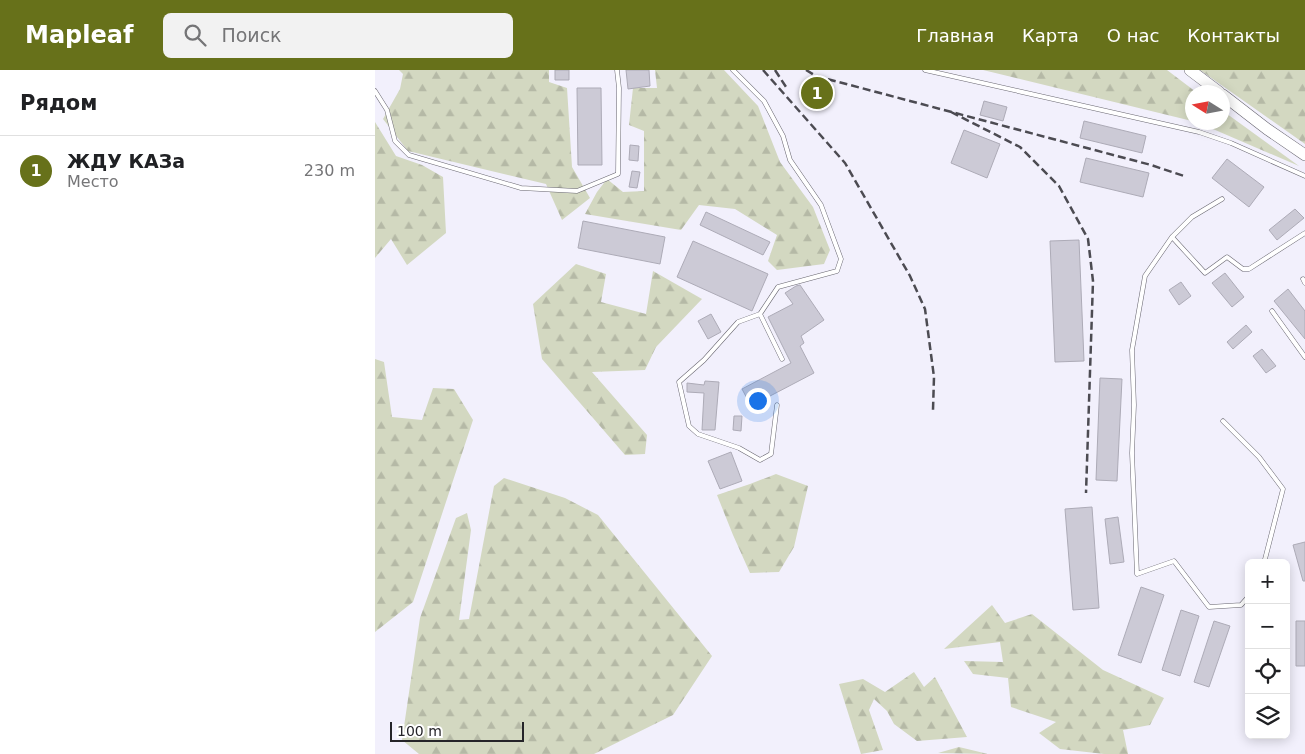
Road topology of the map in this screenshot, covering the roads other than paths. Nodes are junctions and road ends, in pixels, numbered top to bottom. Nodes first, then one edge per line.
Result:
1 (617, 70) edge
2 (733, 70) edge
3 (925, 70) edge
4 (1190, 70) edge
5 (1210, 85) edge
6 (375, 91) edge
7 (1230, 100) edge
8 (1305, 155) edge
9 (1305, 176) edge
10 (1222, 199) dead end
11 (1305, 233) edge
12 (1172, 237) junction
13 (1272, 311) dead end
14 (760, 314) junction
15 (1305, 357) edge
16 (782, 359) dead end
17 (777, 405) dead end
18 (1223, 421) dead end
19 (1265, 559) edge
20 (1245, 600) edge

1 - 6 lane
2 - 14 lane
3 - 9 lane
4 - 5 main road
7 - 8 main road
10 - 12 lane
11 - 12 lane
12 - 20 lane
13 - 15 lane
14 - 16 lane
14 - 17 lane
18 - 19 lane

